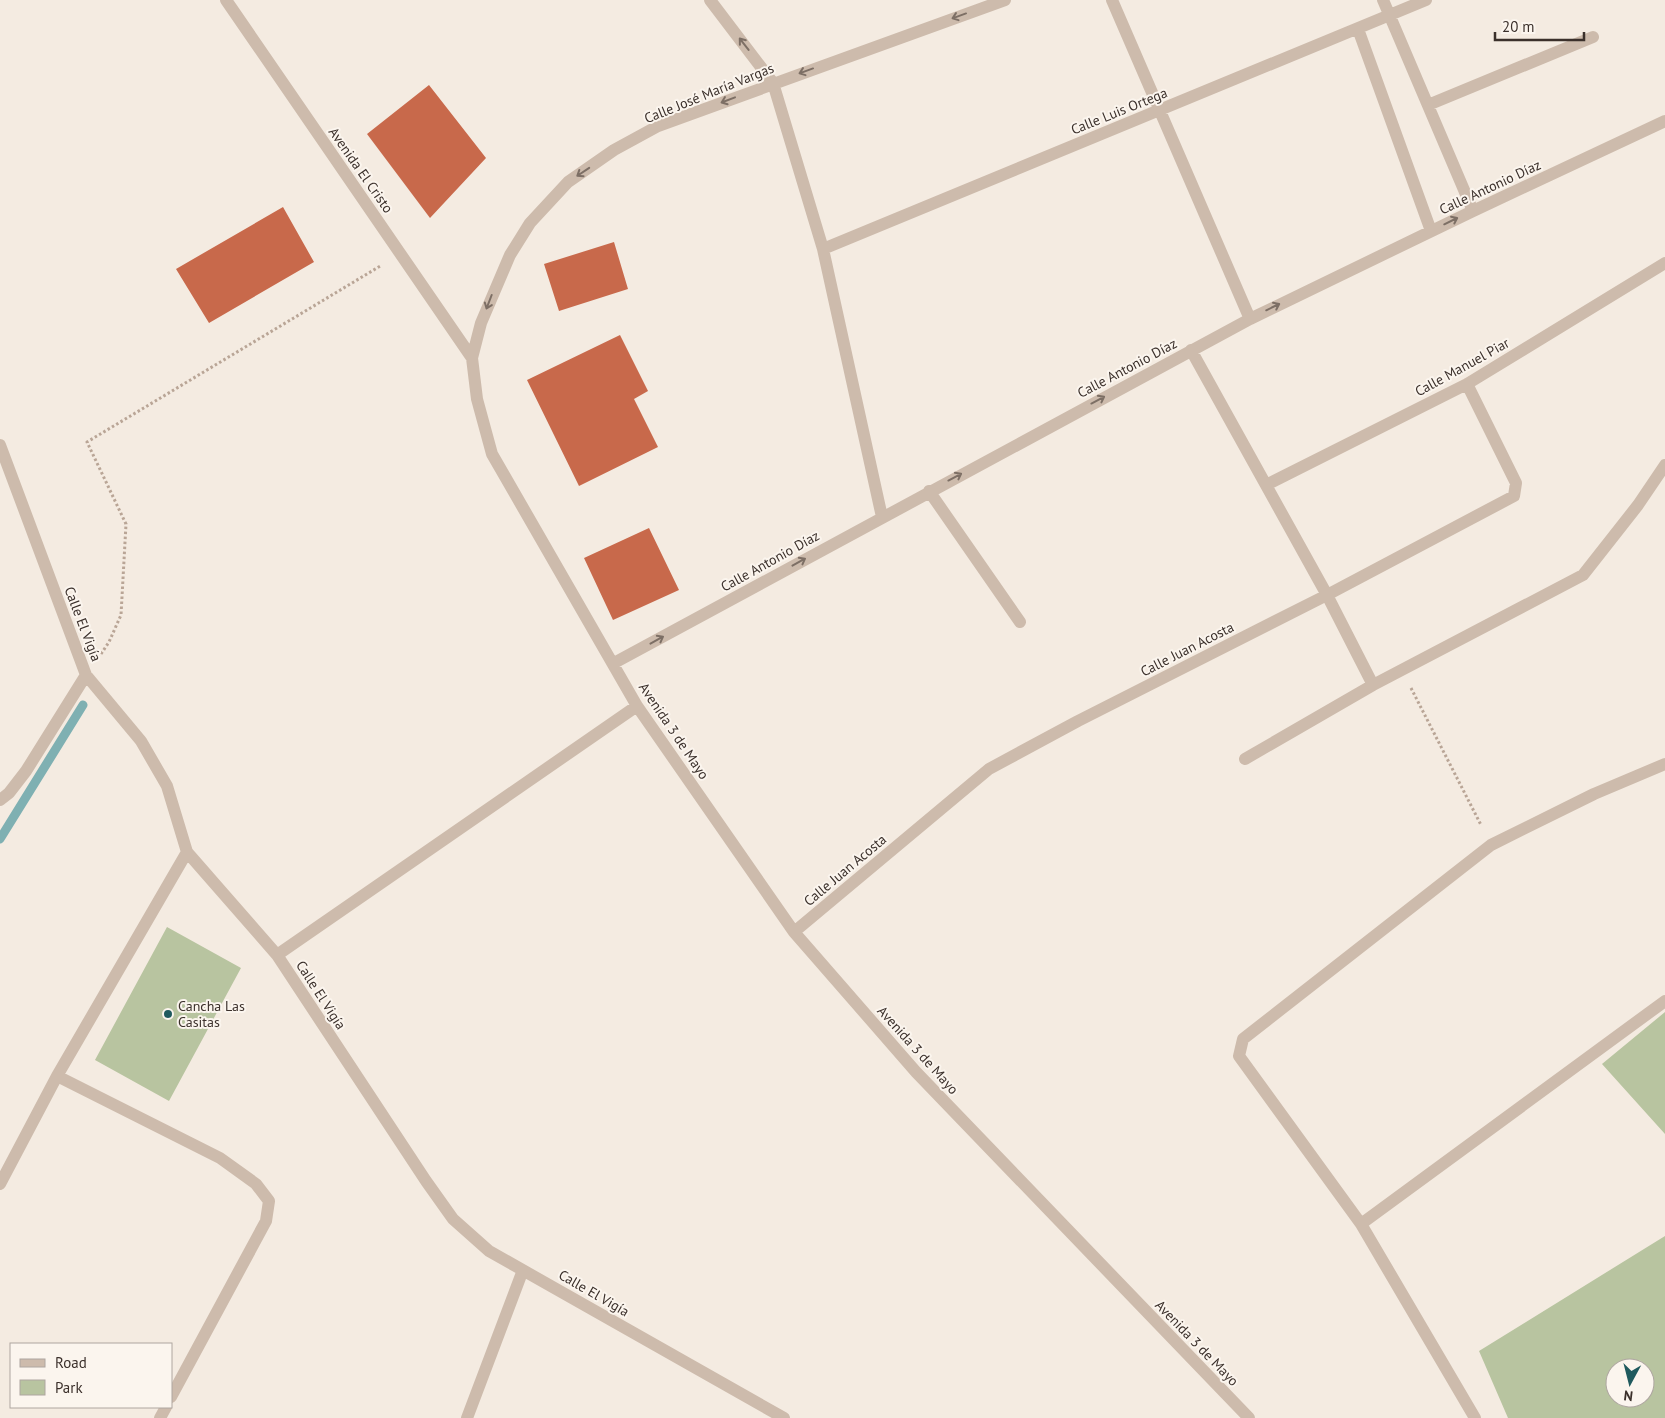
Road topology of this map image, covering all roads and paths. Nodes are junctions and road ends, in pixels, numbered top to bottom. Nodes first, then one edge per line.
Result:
1 (226, 0) edge
2 (710, 0) edge
3 (1005, 0) edge
4 (1112, 0) edge
5 (1383, 0) edge
6 (1426, 0) edge
7 (1389, 16) junction
8 (1358, 29) junction
9 (1593, 37) dead end
10 (773, 83) junction
11 (1428, 105) junction
12 (1160, 111) junction
13 (1665, 121) edge
14 (1473, 210) junction
15 (1431, 231) junction
16 (823, 249) junction
17 (400, 254) junction
18 (1665, 263) edge
19 (1250, 318) junction
20 (1191, 350) junction
21 (472, 358) junction
22 (1466, 384) junction
23 (0, 445) edge
24 (1665, 464) edge
25 (1266, 485) junction
26 (929, 492) junction
27 (882, 517) junction
28 (1327, 595) junction
29 (1020, 622) dead end
30 (614, 663) junction
31 (1402, 670) junction
32 (86, 674) junction
33 (1373, 685) junction
34 (637, 706) junction
35 (1245, 759) dead end
36 (1665, 764) edge
37 (0, 800) edge
38 (1491, 845) junction
39 (187, 852) junction
40 (794, 932) junction
41 (277, 955) junction
42 (1665, 1001) edge
43 (57, 1076) junction
44 (0, 1184) edge
45 (1362, 1224) junction
46 (523, 1270) junction
47 (172, 1395) edge
48 (467, 1418) edge
49 (784, 1418) edge
50 (1249, 1418) edge
51 (1475, 1418) edge

1 - 17 street, Avenida El Cristo
10 -> 2 street
3 -> 10 street, Calle José María Vargas
4 - 12 street
5 - 7 street
6 - 7 street, Calle Luis Ortega
7 - 8 street, Calle Luis Ortega
7 - 11 street
8 - 12 street, Calle Luis Ortega
8 - 15 street
9 - 11 street
10 - 16 street
10 -> 21 street, Calle José María Vargas
11 - 14 street
12 - 16 street, Calle Luis Ortega
12 - 19 street
13 - 14 street, Calle Antonio Díaz
15 -> 14 street, Calle Antonio Díaz
19 -> 15 street, Calle Antonio Díaz
16 - 27 street
17 - 21 street, Avenida El Cristo
17 - 32 path
18 - 22 street, Calle Manuel Piar
19 - 20 street, Calle Antonio Díaz
20 - 25 street
26 -> 20 street, Calle Antonio Díaz
21 - 30 street, Avenida 3 de Mayo
22 - 25 street, Calle Manuel Piar
22 - 28 street, Calle Juan Acosta
23 - 32 street, Calle El Vigía
24 - 31 street
25 - 28 street
26 - 27 street, Calle Antonio Díaz
26 - 29 street
30 -> 27 street, Calle Antonio Díaz
28 - 33 street
28 - 40 street, Calle Juan Acosta
30 - 34 street, Avenida 3 de Mayo
31 - 33 street
31 - 38 path
32 - 37 street
32 - 39 street, Calle El Vigía
33 - 35 street
34 - 40 street, Avenida 3 de Mayo
34 - 41 street
36 - 38 street
38 - 45 street
39 - 41 street, Calle El Vigía
39 - 43 street
40 - 50 street, Avenida 3 de Mayo
41 - 46 street, Calle El Vigía
42 - 45 street
43 - 44 street
43 - 47 street
45 - 51 street
46 - 48 street
46 - 49 street, Calle El Vigía

